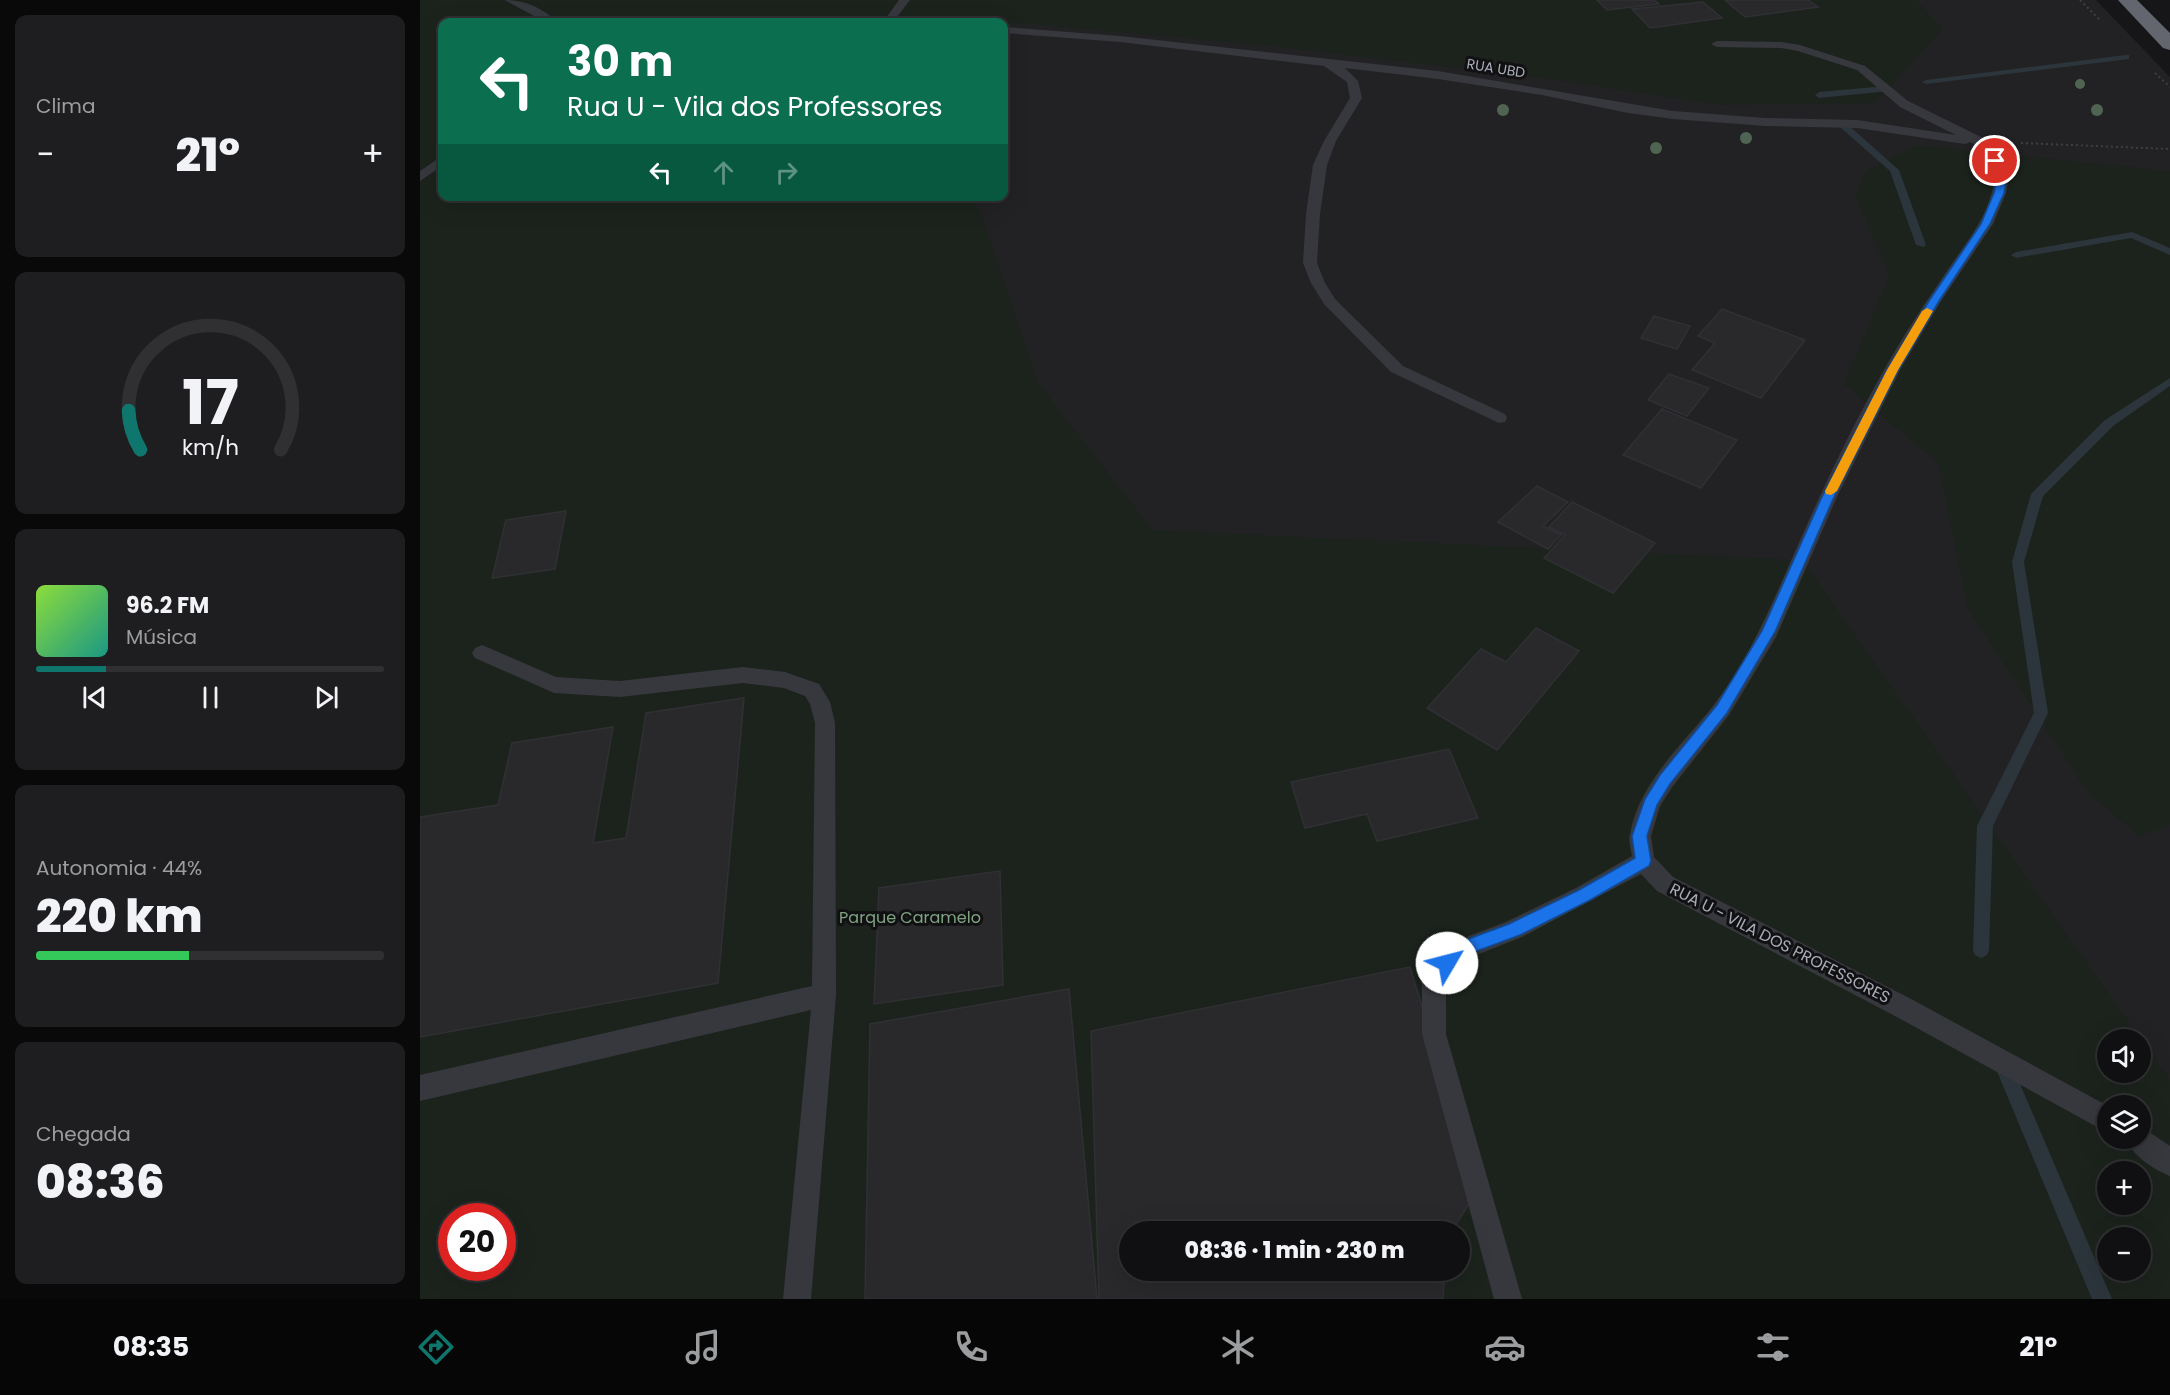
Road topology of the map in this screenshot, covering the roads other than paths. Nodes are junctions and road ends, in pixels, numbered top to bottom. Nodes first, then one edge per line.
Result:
1 (510, 0) edge
2 (905, 0) edge
3 (2127, 0) edge
4 (546, 18) edge
5 (891, 18) edge
6 (1008, 30) edge
7 (2169, 43) edge
8 (1718, 44) dead end
9 (1324, 62) junction
10 (1982, 143) junction
11 (438, 163) edge
12 (420, 177) edge
13 (1499, 418) dead end
14 (482, 653) dead end
15 (1644, 861) junction
16 (824, 995) junction
17 (420, 1089) edge
18 (2097, 1114) edge
19 (2151, 1148) edge
20 (2170, 1162) edge
21 (797, 1299) edge
22 (1508, 1299) edge

1 - 4 lane
2 - 5 lane
3 - 7 highway
6 - 9 lane, RUA UBD
8 - 10 lane
9 - 10 lane, RUA UBD
9 - 13 lane
10 - 15 lane
11 - 12 lane
14 - 16 lane
15 - 18 lane, RUA U - VILA DOS PROFESSORES
15 - 22 lane
16 - 17 lane
16 - 21 lane
19 - 20 lane

